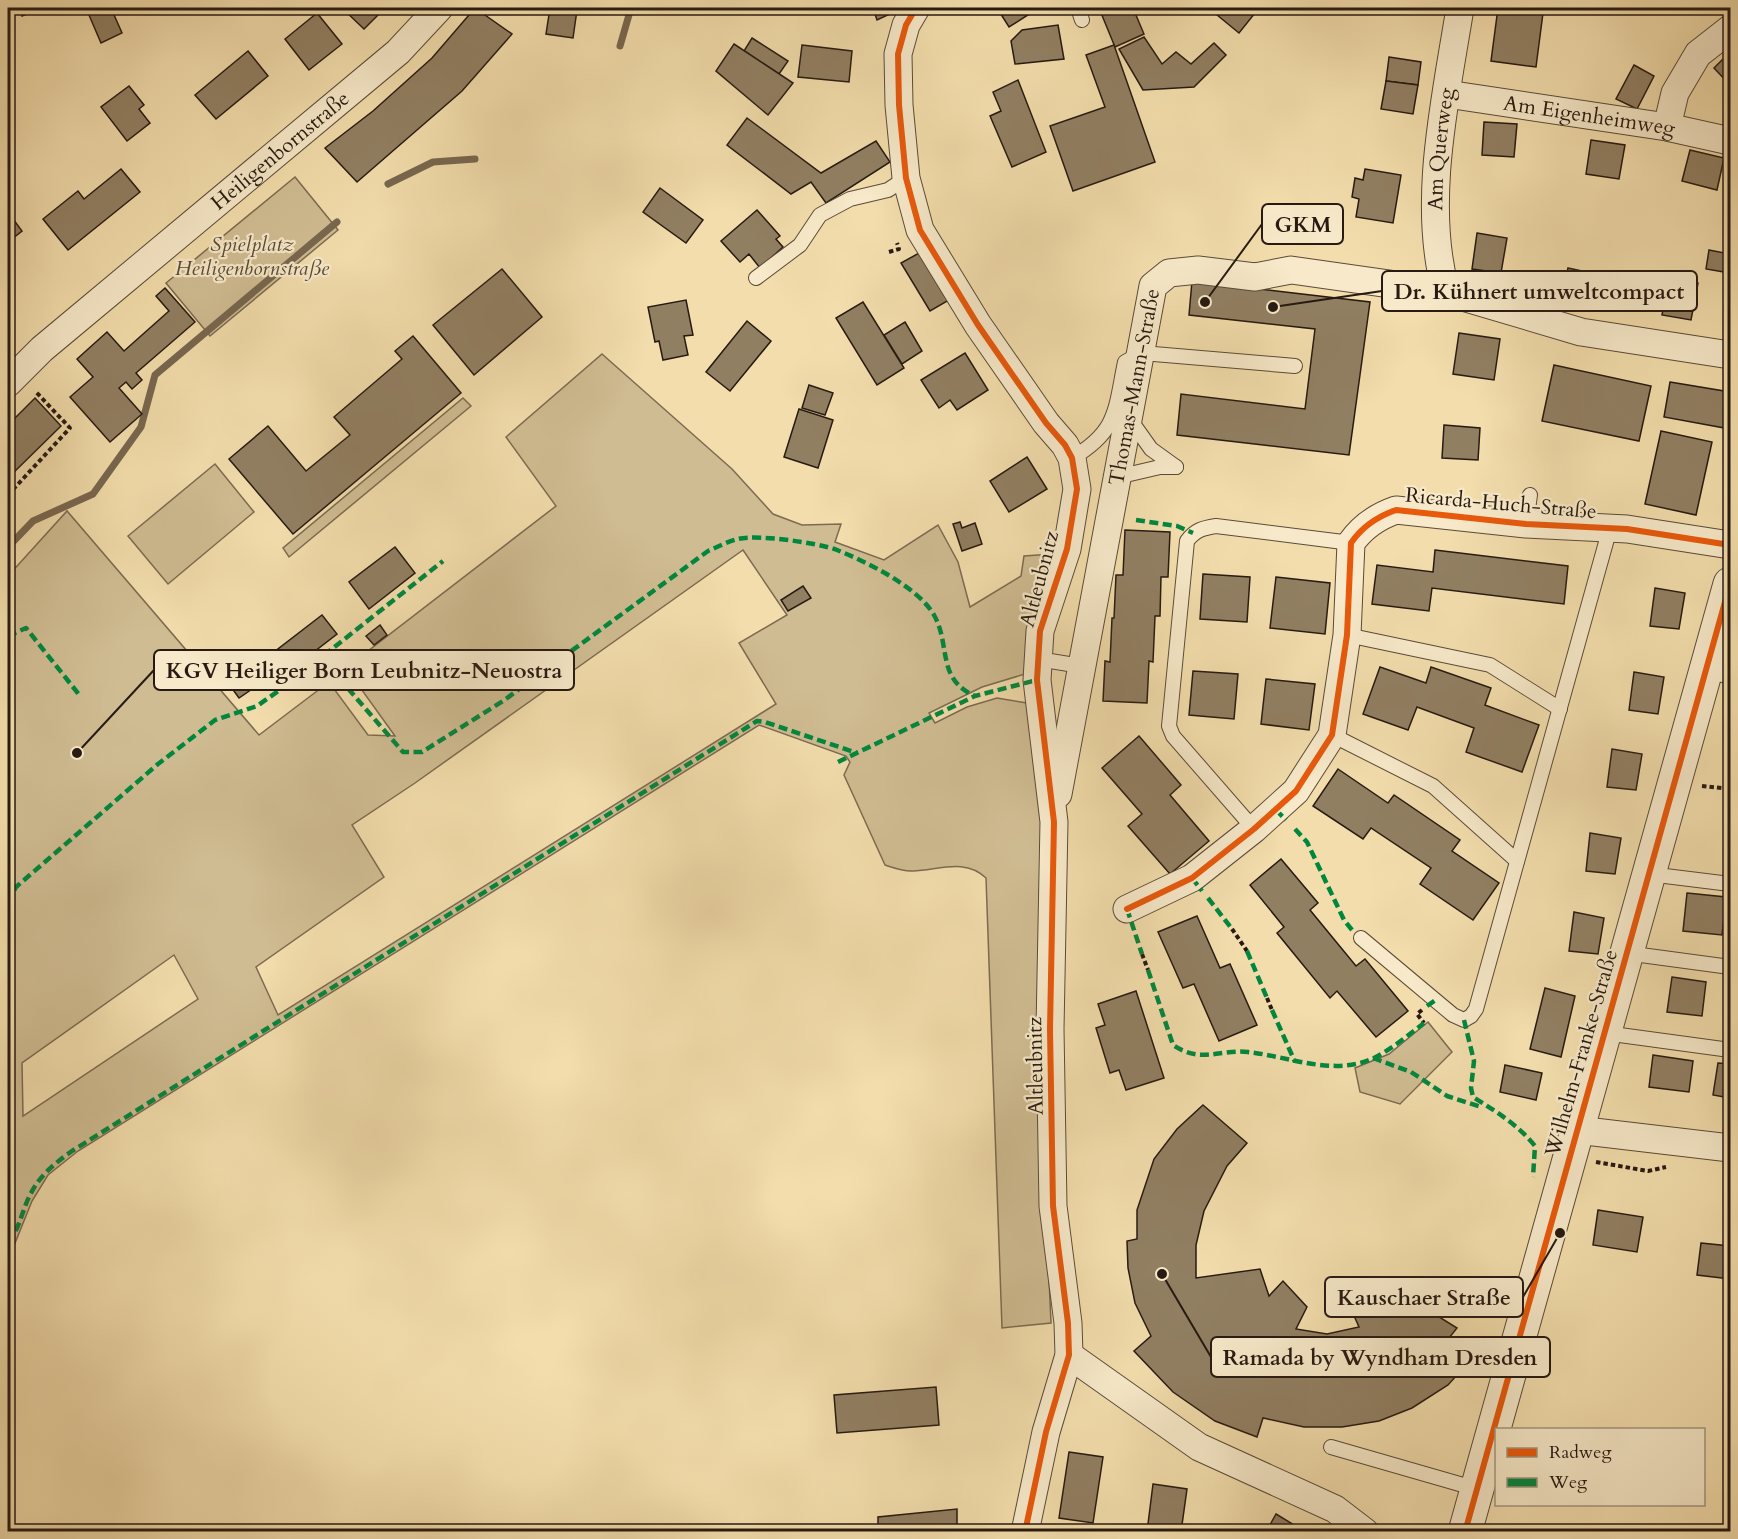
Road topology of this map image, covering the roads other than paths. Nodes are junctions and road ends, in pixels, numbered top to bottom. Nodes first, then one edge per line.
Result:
1 (439, 8) edge
2 (916, 8) edge
3 (1460, 8) edge
4 (1731, 29) edge
5 (1447, 94) junction
6 (1667, 127) junction
7 (1731, 141) edge
8 (906, 178) junction
9 (756, 278) dead end
10 (1446, 292) junction
11 (1142, 353) junction
12 (1731, 355) edge
13 (1295, 366) dead end
14 (13, 378) edge
15 (1128, 416) junction
16 (1072, 458) junction
17 (1117, 477) junction
18 (1530, 495) dead end
19 (1526, 524) junction
20 (1610, 528) junction
21 (1351, 543) junction
22 (1731, 545) edge
23 (1731, 584) edge
24 (1347, 635) junction
25 (1038, 659) junction
26 (1081, 666) junction
27 (1719, 668) edge
28 (1560, 709) junction
29 (1332, 735) junction
30 (1054, 822) junction
31 (1254, 830) junction
32 (1517, 861) junction
33 (1649, 874) junction
34 (1731, 884) edge
35 (1127, 909) dead end
36 (1361, 938) dead end
37 (1626, 953) junction
38 (1731, 967) edge
39 (1604, 1033) junction
40 (1731, 1050) edge
41 (1573, 1144) junction
42 (1731, 1148) edge
43 (1069, 1355) junction
44 (1331, 1447) dead end
45 (1477, 1489) junction
46 (1025, 1532) edge
47 (1365, 1532) edge
48 (1465, 1532) edge

1 - 14 street, Heiligenbornstraße
2 - 8 street, Altleubnitz
3 - 5 street, Am Querweg
4 - 6 street
5 - 6 street, Am Eigenheimweg
5 - 10 street, Am Querweg
6 - 7 street, Am Eigenheimweg
8 - 9 lane
8 - 16 street, Altleubnitz
10 - 11 street, Thomas-Mann-Straße
10 - 12 street, Thomas-Mann-Straße
11 - 13 lane
11 - 15 street, Thomas-Mann-Straße
11 - 16 lane
15 - 17 street, Thomas-Mann-Straße
15 - 17 lane
16 - 25 street, Altleubnitz
17 - 26 street, Thomas-Mann-Straße
18 - 19 lane
19 - 20 street, Ricarda-Huch-Straße
19 - 21 street, Ricarda-Huch-Straße
20 - 22 street, Ricarda-Huch-Straße
20 - 28 lane, Ricarda-Huch-Straße
21 - 24 street
21 - 31 lane
23 - 27 street, Wilhelm-Franke-Straße
24 - 28 lane
24 - 29 street
25 - 26 lane
25 - 30 street, Altleubnitz
26 - 30 street, Thomas-Mann-Straße
27 - 33 street, Wilhelm-Franke-Straße
28 - 32 lane, Ricarda-Huch-Straße
29 - 31 street
29 - 32 lane
30 - 43 street, Altleubnitz
31 - 35 street
32 - 36 lane, Ricarda-Huch-Straße
33 - 34 lane
33 - 37 street, Wilhelm-Franke-Straße
37 - 38 lane
37 - 39 street, Wilhelm-Franke-Straße
39 - 40 lane
39 - 41 street, Wilhelm-Franke-Straße
41 - 42 street
41 - 45 street, Wilhelm-Franke-Straße
43 - 46 street, Altleubnitz
43 - 47 street
44 - 45 lane
45 - 48 street, Wilhelm-Franke-Straße

